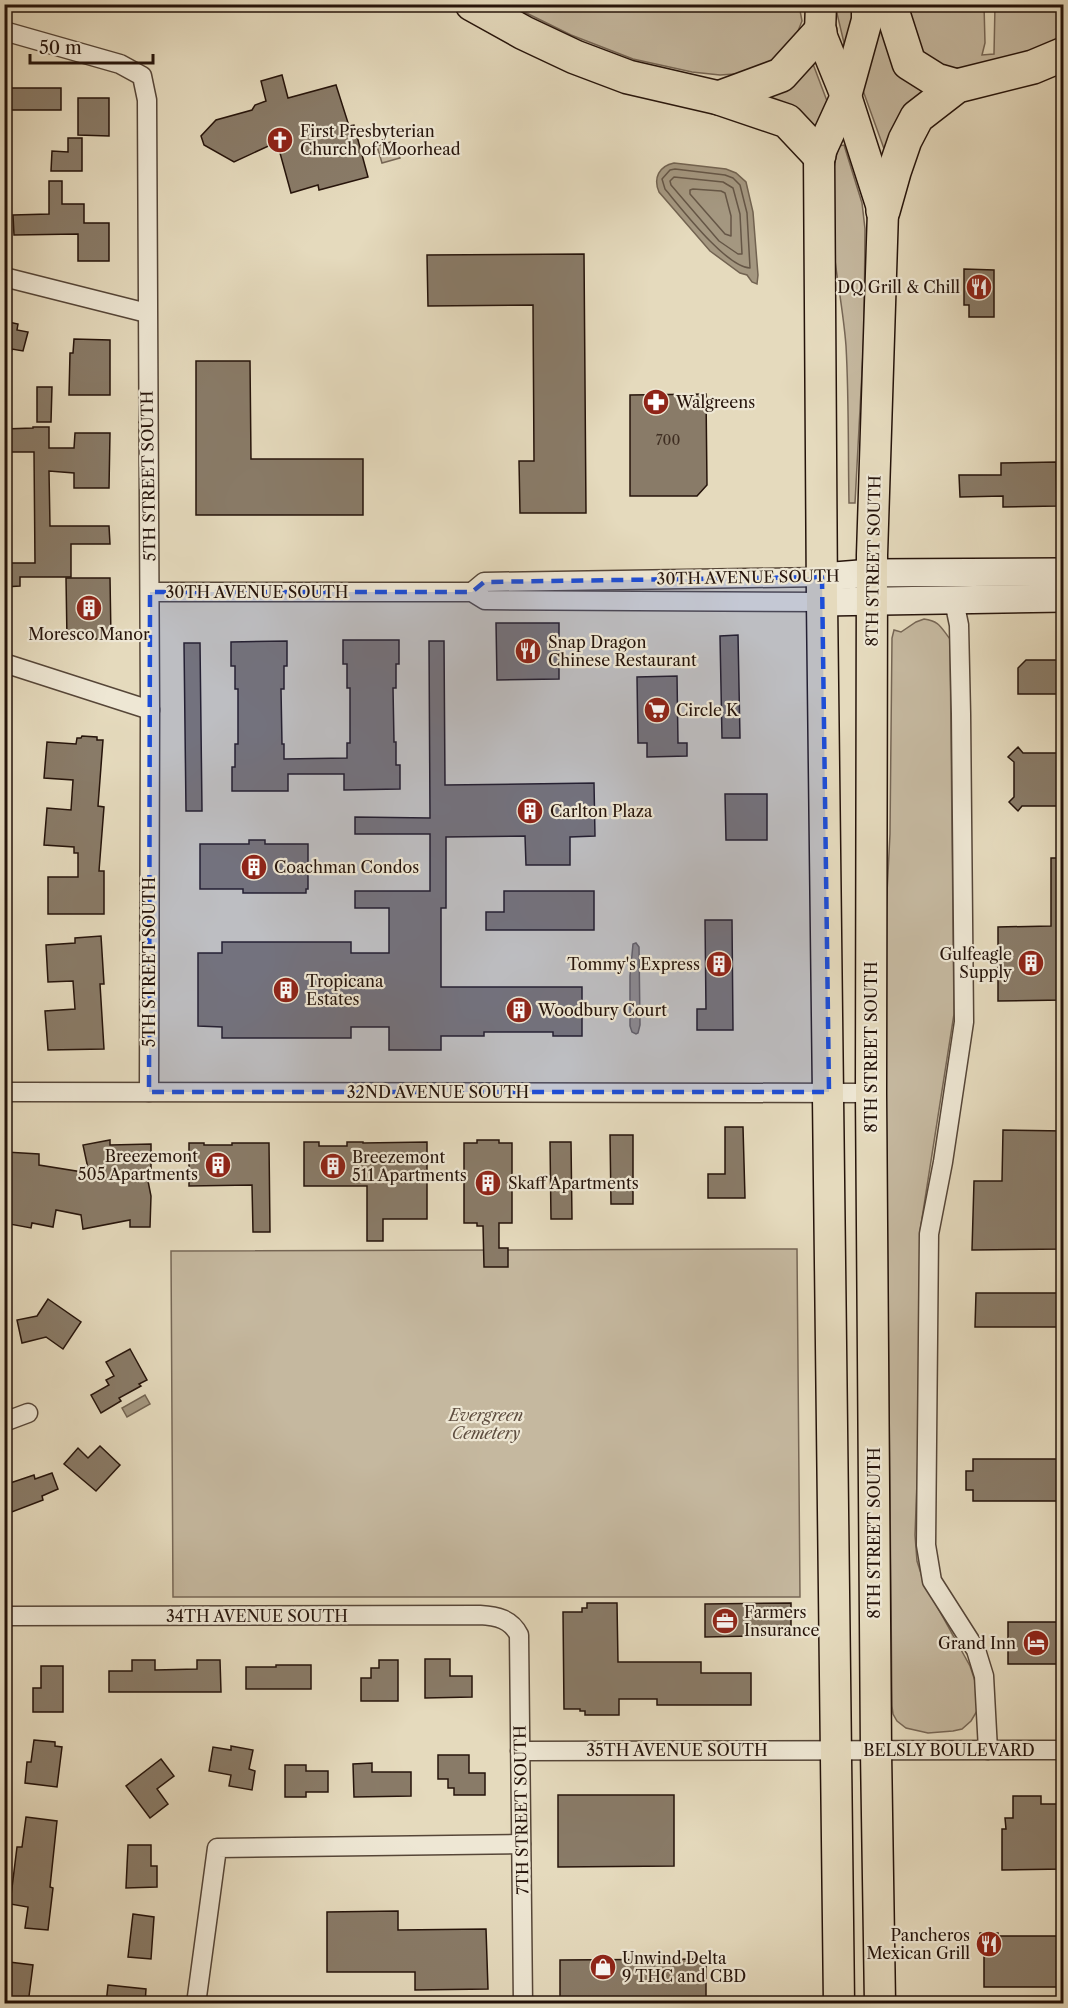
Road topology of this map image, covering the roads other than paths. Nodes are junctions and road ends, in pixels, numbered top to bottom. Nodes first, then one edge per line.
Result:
1 (472, 4) edge
2 (867, 4) edge
3 (890, 4) edge
4 (820, 18) edge
5 (4, 31) edge
6 (1064, 54) edge
7 (957, 86) junction
8 (846, 96) junction
9 (719, 98) junction
10 (819, 155) junction
11 (884, 211) junction
12 (4, 277) edge
13 (147, 313) junction
14 (1064, 572) edge
15 (622, 580) junction
16 (872, 588) junction
17 (822, 590) junction
18 (150, 592) junction
19 (472, 592) junction
20 (1064, 598) edge
21 (954, 601) junction
22 (622, 602) junction
23 (4, 663) edge
24 (150, 710) junction
25 (4, 1092) edge
26 (149, 1092) junction
27 (829, 1092) junction
28 (871, 1093) junction
29 (28, 1413) dead end
30 (4, 1422) edge
31 (4, 1616) edge
32 (508, 1621) joint
33 (835, 1750) junction
34 (988, 1750) junction
35 (1064, 1750) edge
36 (520, 1751) junction
37 (876, 1751) junction
38 (521, 1844) junction
39 (196, 2004) edge
40 (523, 2004) edge
41 (839, 2004) edge
42 (880, 2004) edge

1 - 9 highway
2 - 8 main road
3 - 7 highway
4 - 8 main road, 8TH STREET SOUTH
4 - 9 highway
5 - 13 street, 5TH STREET SOUTH
6 - 7 highway
7 - 11 highway
8 - 10 main road
8 - 11 main road, 8TH STREET SOUTH
9 - 10 highway
10 - 17 main road
11 - 16 main road, 8TH STREET SOUTH
12 - 13 street
13 - 18 street, 5TH STREET SOUTH
14 - 16 street, 30TH AVENUE SOUTH
15 - 17 street, 30TH AVENUE SOUTH
15 - 19 street, 30TH AVENUE SOUTH
15 - 22 street
16 - 17 street, 30TH AVENUE SOUTH
16 - 21 street, 30TH AVENUE SOUTH
16 - 28 main road, 8TH STREET SOUTH
17 - 22 street, 30TH AVENUE SOUTH
17 - 27 main road
18 - 19 street, 30TH AVENUE SOUTH
18 - 24 street, 5TH STREET SOUTH
19 - 22 street, 30TH AVENUE SOUTH
20 - 21 street, 30TH AVENUE SOUTH
21 - 34 street
23 - 24 street
24 - 26 street, 5TH STREET SOUTH
25 - 26 street, 32ND AVENUE SOUTH
26 - 27 street, 32ND AVENUE SOUTH
27 - 28 street, 32ND AVENUE SOUTH
27 - 33 main road
28 - 37 main road, 8TH STREET SOUTH
29 - 30 street
31 - 32 street, 34TH AVENUE SOUTH
32 - 36 street, 7TH STREET SOUTH
33 - 36 street, 35TH AVENUE SOUTH
33 - 37 street, BELSLY BOULEVARD
33 - 41 main road
34 - 35 street, BELSLY BOULEVARD
34 - 37 street, BELSLY BOULEVARD
36 - 38 street, 7TH STREET SOUTH
37 - 42 main road, 8TH STREET SOUTH
38 - 39 street
38 - 40 street, 7TH STREET SOUTH

